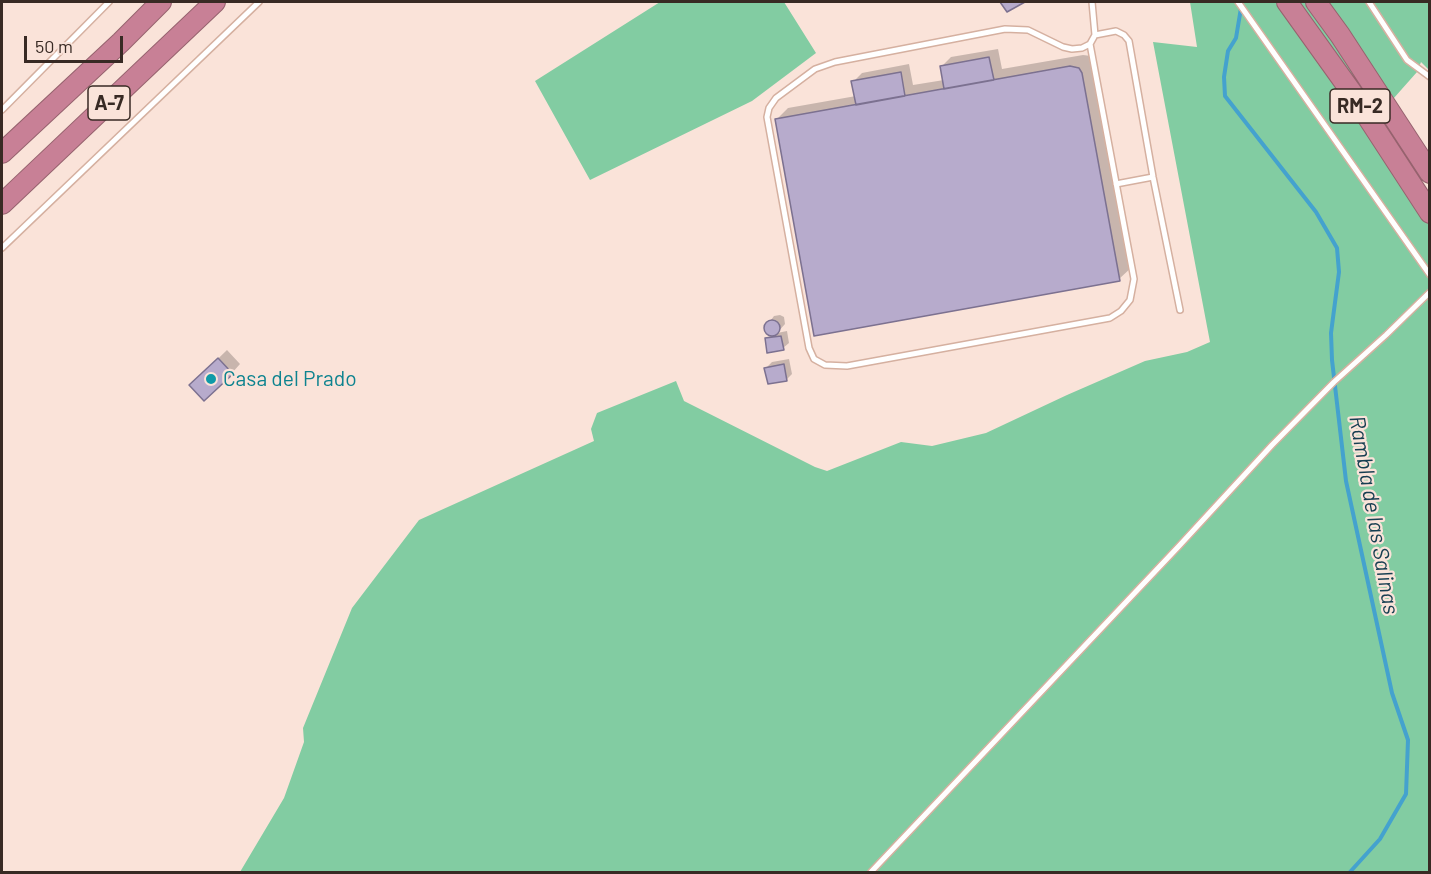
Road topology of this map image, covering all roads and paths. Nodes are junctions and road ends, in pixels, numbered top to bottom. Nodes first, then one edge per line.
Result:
1 (109, 2) edge
2 (161, 2) edge
3 (215, 2) edge
4 (260, 2) edge
5 (1092, 2) edge
6 (1238, 2) edge
7 (1287, 2) edge
8 (1316, 2) edge
9 (1369, 2) edge
10 (1095, 35) junction
11 (1090, 44) junction
12 (1430, 77) edge
13 (2, 110) edge
14 (2, 153) edge
15 (1430, 173) edge
16 (1153, 177) junction
17 (1116, 184) junction
18 (2, 204) edge
19 (1430, 213) edge
20 (2, 248) edge
21 (1430, 275) edge
22 (1430, 292) edge
23 (1180, 310) dead end
24 (871, 873) edge

1 - 13 lane
2 - 14 highway, A-7
3 - 18 highway, A-7
4 - 20 lane
5 - 10 lane
6 - 21 lane
7 - 19 highway, RM-2
8 - 15 highway, RM-2
9 - 12 lane
10 - 11 lane
10 - 16 lane
11 - 17 lane
11 - 17 lane
16 - 17 lane
16 - 23 lane
22 - 24 lane

